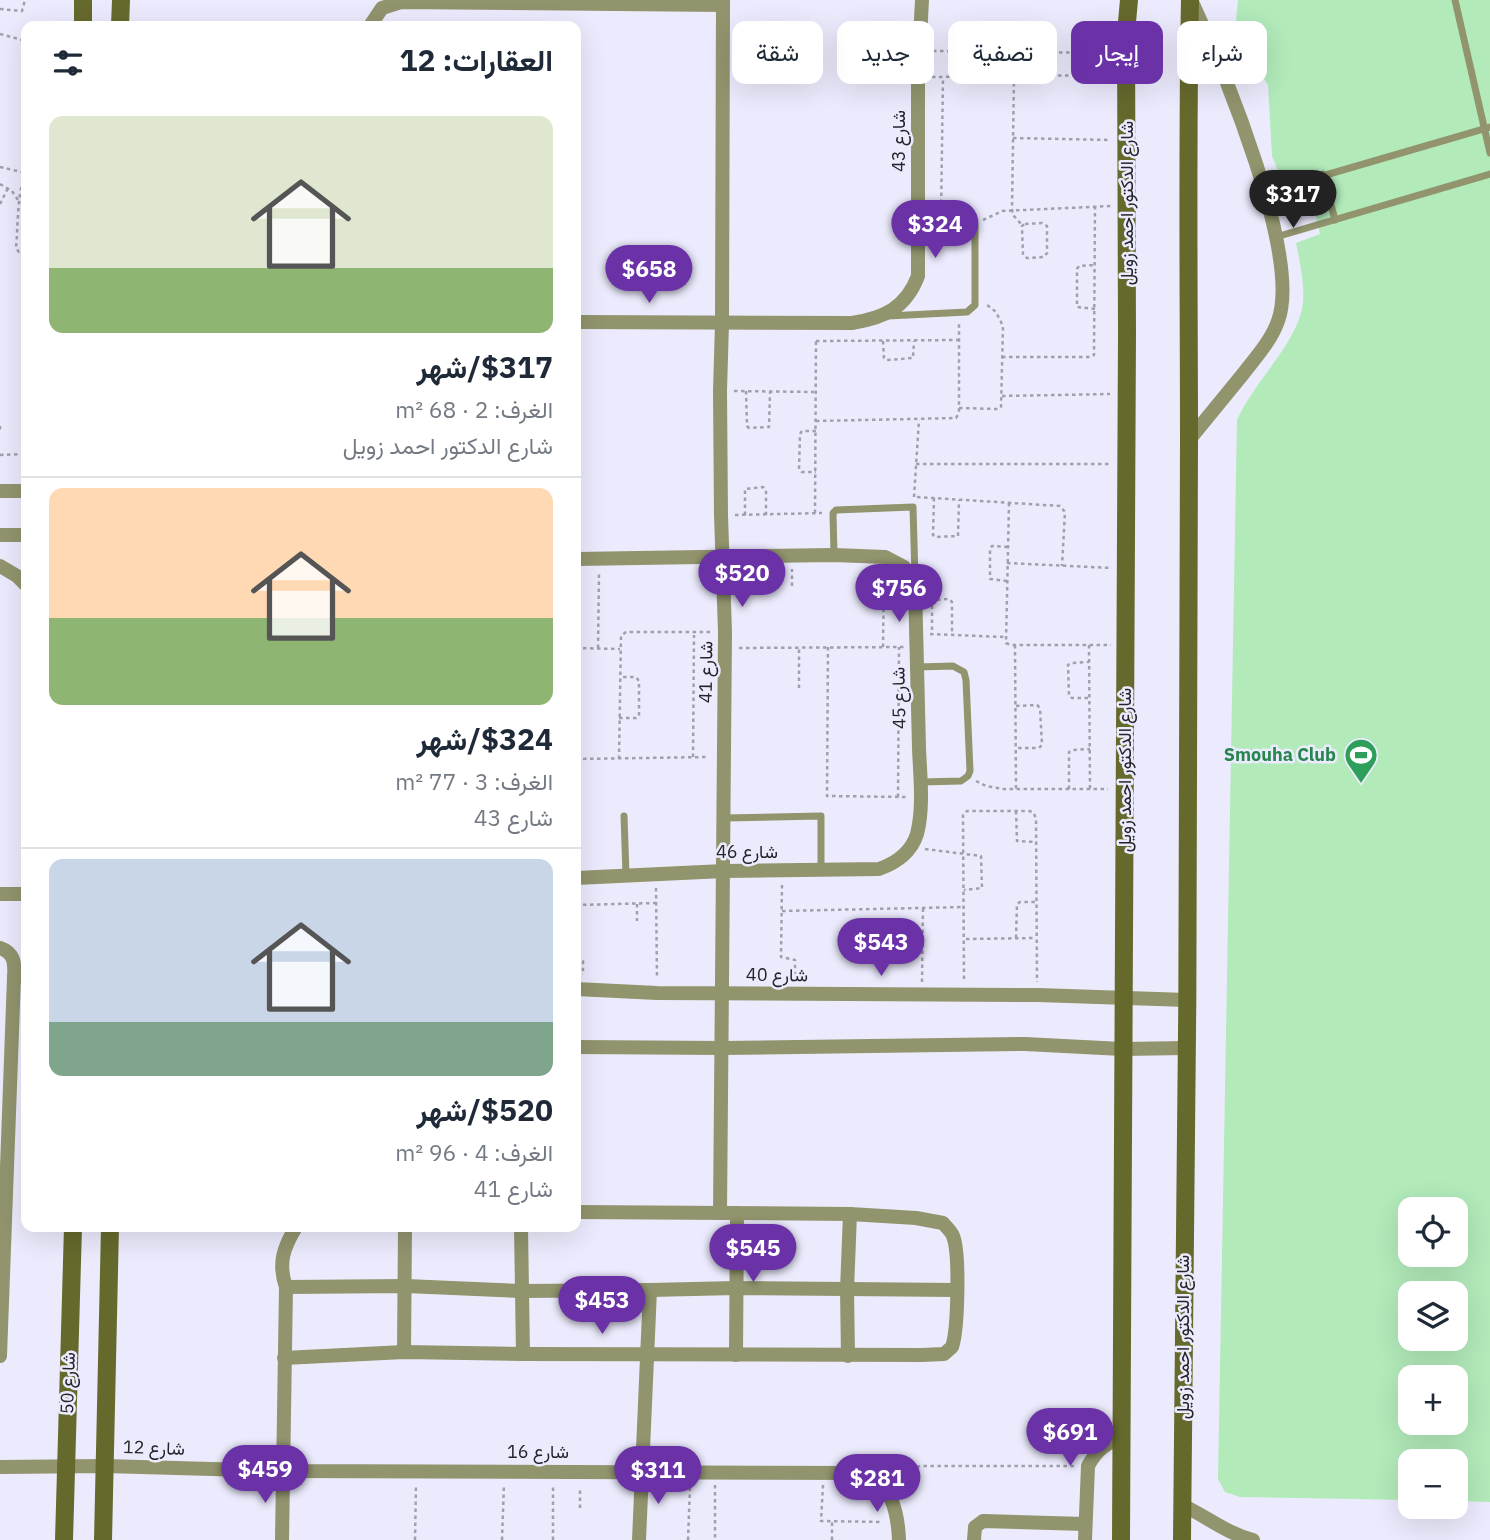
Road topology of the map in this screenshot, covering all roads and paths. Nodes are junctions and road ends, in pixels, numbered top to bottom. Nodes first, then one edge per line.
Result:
1 (25, 0) edge
2 (83, 0) edge
3 (121, 0) edge
4 (922, 0) edge
5 (1129, 0) edge
6 (1190, 0) edge
7 (1455, 0) edge
8 (723, 3) edge
9 (0, 9) edge
10 (83, 21) edge
11 (120, 21) edge
12 (373, 21) edge
13 (921, 21) edge
14 (1128, 21) edge
15 (0, 34) edge
16 (21, 40) edge
17 (934, 77) edge
18 (943, 77) junction
19 (948, 77) edge
20 (918, 84) edge
21 (1014, 84) edge
22 (1127, 84) edge
23 (1487, 128) edge
24 (1013, 138) junction
25 (1127, 140) junction
26 (1490, 153) edge
27 (0, 167) edge
28 (21, 172) edge
29 (1323, 174) junction
30 (1490, 174) edge
31 (0, 184) edge
32 (8, 188) junction
33 (1264, 193) junction
34 (21, 195) edge
35 (20, 203) junction
36 (0, 204) edge
37 (1127, 205) junction
38 (1095, 206) junction
39 (1012, 209) junction
40 (1335, 220) junction
41 (1022, 225) junction
42 (918, 226) junction
43 (941, 226) junction
44 (975, 226) junction
45 (1276, 237) junction
46 (21, 252) edge
47 (1095, 265) junction
48 (976, 302) junction
49 (1095, 309) junction
50 (959, 312) junction
51 (883, 316) junction
52 (581, 322) edge
53 (722, 323) junction
54 (816, 324) junction
55 (959, 340) junction
56 (816, 341) junction
57 (883, 341) junction
58 (914, 341) junction
59 (1002, 357) junction
60 (720, 391) junction
61 (746, 391) junction
62 (770, 392) junction
63 (816, 392) junction
64 (1127, 394) junction
65 (1002, 396) junction
66 (959, 408) junction
67 (919, 420) junction
68 (816, 421) junction
69 (0, 426) edge
70 (816, 431) junction
71 (0, 433) edge
72 (1189, 440) junction
73 (0, 454) edge
74 (21, 454) edge
75 (916, 464) junction
76 (1127, 464) junction
77 (816, 472) junction
78 (0, 491) edge
79 (21, 491) edge
80 (914, 497) junction
81 (934, 498) junction
82 (959, 500) junction
83 (1009, 503) junction
84 (913, 507) junction
85 (815, 513) junction
86 (834, 513) junction
87 (766, 514) junction
88 (721, 515) junction
89 (745, 515) junction
90 (0, 535) edge
91 (21, 535) edge
92 (1007, 547) junction
93 (834, 555) junction
94 (757, 557) junction
95 (885, 557) junction
96 (723, 558) junction
97 (581, 559) edge
98 (600, 559) junction
99 (1007, 564) junction
100 (0, 566) edge
101 (1062, 566) junction
102 (1126, 569) junction
103 (21, 580) edge
104 (1007, 581) junction
105 (915, 586) junction
106 (758, 590) dead end
107 (725, 632) junction
108 (694, 633) junction
109 (932, 634) junction
110 (952, 635) junction
111 (1005, 637) junction
112 (917, 640) junction
113 (1016, 645) junction
114 (1090, 645) junction
115 (1126, 645) junction
116 (799, 647) junction
117 (828, 647) junction
118 (883, 647) junction
119 (899, 647) junction
120 (581, 648) edge
121 (598, 648) junction
122 (620, 649) junction
123 (725, 649) junction
124 (1090, 662) junction
125 (917, 667) junction
126 (620, 677) junction
127 (799, 688) dead end
128 (1090, 698) junction
129 (1016, 706) junction
130 (620, 718) junction
131 (1016, 748) junction
132 (1090, 749) junction
133 (693, 757) junction
134 (724, 757) junction
135 (581, 759) edge
136 (619, 759) junction
137 (968, 776) junction
138 (920, 782) junction
139 (1016, 789) junction
140 (1069, 789) junction
141 (1090, 789) junction
142 (1125, 789) junction
143 (898, 797) junction
144 (921, 797) junction
145 (1016, 811) junction
146 (624, 816) dead end
147 (724, 818) junction
148 (1036, 842) junction
149 (911, 846) junction
150 (963, 855) junction
151 (821, 870) junction
152 (724, 871) junction
153 (782, 871) junction
154 (656, 874) junction
155 (626, 876) junction
156 (581, 878) edge
157 (964, 890) junction
158 (0, 894) edge
159 (21, 894) edge
160 (1036, 902) junction
161 (656, 903) junction
162 (637, 904) junction
163 (581, 905) edge
164 (964, 906) junction
165 (923, 908) junction
166 (782, 911) junction
167 (637, 921) dead end
168 (1016, 938) junction
169 (1036, 938) junction
170 (965, 939) junction
171 (0, 948) edge
172 (581, 960) edge
173 (20, 977) edge
174 (797, 979) dead end
175 (581, 980) edge
176 (581, 989) edge
177 (657, 993) junction
178 (724, 993) junction
179 (964, 995) junction
180 (1038, 995) junction
181 (920, 996) junction
182 (1123, 999) junction
183 (1187, 1000) junction
184 (581, 1047) edge
185 (723, 1048) junction
186 (1186, 1048) junction
187 (1122, 1049) junction
188 (4, 1143) edge
189 (581, 1212) edge
190 (720, 1213) junction
191 (737, 1213) junction
192 (850, 1214) junction
193 (73, 1232) edge
194 (110, 1232) edge
195 (293, 1232) edge
196 (405, 1232) edge
197 (521, 1232) edge
198 (2, 1262) edge
199 (406, 1286) junction
200 (286, 1287) junction
201 (736, 1287) junction
202 (650, 1290) junction
203 (847, 1290) junction
204 (957, 1290) junction
205 (520, 1291) junction
206 (404, 1352) junction
207 (523, 1354) junction
208 (649, 1354) junction
209 (736, 1355) junction
210 (0, 1356) edge
211 (848, 1356) junction
212 (284, 1358) junction
213 (1123, 1438) junction
214 (105, 1466) junction
215 (1088, 1466) junction
216 (0, 1467) edge
217 (65, 1467) junction
218 (283, 1471) junction
219 (416, 1471) junction
220 (504, 1471) junction
221 (553, 1471) junction
222 (581, 1471) junction
223 (642, 1471) junction
224 (690, 1471) junction
225 (715, 1471) junction
226 (824, 1471) junction
227 (876, 1478) junction
228 (1182, 1505) junction
229 (580, 1508) dead end
230 (832, 1521) junction
231 (897, 1522) junction
232 (1085, 1524) junction
233 (64, 1540) edge
234 (103, 1540) edge
235 (282, 1540) edge
236 (415, 1540) edge
237 (502, 1540) edge
238 (553, 1540) edge
239 (639, 1540) edge
240 (688, 1540) edge
241 (715, 1540) edge
242 (832, 1540) edge
243 (899, 1540) edge
244 (974, 1540) edge
245 (1085, 1540) edge
246 (1121, 1540) edge
247 (1182, 1540) edge
248 (1252, 1540) edge

1 - 9 path
2 - 10 street
3 - 11 street
4 - 13 street, شارع 43
5 - 14 street, شارع الدكتور احمد زويل
6 - 33 street
6 - 72 street, شارع الدكتور احمد زويل
7 - 23 lane
8 - 12 street
8 - 53 street, شارع 41
15 - 16 path
17 - 18 path
18 - 19 path
18 - 43 path
20 - 42 street, شارع 43
21 - 24 path
22 - 25 street, شارع الدكتور احمد زويل
23 - 26 lane
23 - 29 lane
24 - 25 path
24 - 39 path
25 - 37 street, شارع الدكتور احمد زويل
27 - 28 path
29 - 33 lane
29 - 40 lane
30 - 40 lane
31 - 32 path
32 - 35 path
32 - 36 path
33 - 45 street
34 - 35 path
35 - 46 path
37 - 38 path
37 - 64 street, شارع الدكتور احمد زويل
38 - 39 path
38 - 47 path
39 - 41 path
39 - 44 path
40 - 45 lane
41 - 41 path
42 - 43 lane
42 - 51 street, شارع 43
43 - 44 lane
44 - 48 lane
45 - 72 street
47 - 49 path
47 - 49 path
48 - 50 lane
48 - 59 path
49 - 59 path
50 - 51 lane
50 - 55 path
51 - 54 street, شارع 43
52 - 53 street, شارع 43
53 - 54 street, شارع 43
53 - 60 street, شارع 41
54 - 56 path
55 - 58 path
55 - 66 path
56 - 57 path
56 - 63 path
57 - 58 path
57 - 58 path
59 - 65 path
60 - 61 path
60 - 88 street, شارع 41
61 - 62 path
61 - 62 path
62 - 63 path
63 - 68 path
64 - 65 path
64 - 76 street, شارع الدكتور احمد زويل
65 - 66 path
66 - 67 path
67 - 68 path
67 - 75 path
68 - 70 path
69 - 71 path
70 - 77 path
70 - 77 path
72 - 183 street, شارع الدكتور احمد زويل
73 - 74 path
75 - 76 path
75 - 80 path
76 - 102 street, شارع الدكتور احمد زويل
77 - 85 path
78 - 79 street
80 - 81 path
80 - 84 path
81 - 82 path
81 - 82 path
82 - 83 path
83 - 92 path
83 - 101 path
84 - 86 lane
84 - 105 lane
85 - 86 path
85 - 87 path
86 - 93 lane
87 - 89 path
87 - 89 path
88 - 89 path
88 - 96 street, شارع 41
90 - 91 street
92 - 99 path
92 - 104 path
93 - 94 street
93 - 95 street
94 - 96 street
94 - 106 path
95 - 105 street
95 - 118 path
96 - 98 street
96 - 107 street, شارع 41
97 - 98 street
98 - 121 path
99 - 101 path
99 - 104 path
100 - 103 street
101 - 102 path
102 - 115 street, شارع الدكتور احمد زويل
104 - 111 path
105 - 112 street, شارع 45
107 - 108 path
107 - 123 street, شارع 41
108 - 122 path
108 - 133 path
109 - 110 path
109 - 110 path
109 - 112 path
110 - 111 path
111 - 113 path
112 - 119 path
112 - 125 street, شارع 45
113 - 114 path
113 - 129 path
114 - 115 path
114 - 124 path
115 - 142 street, شارع الدكتور احمد زويل
116 - 117 path
116 - 123 path
116 - 127 path
117 - 118 path
117 - 143 path
118 - 119 path
119 - 143 path
120 - 121 path
121 - 122 path
122 - 126 path
123 - 134 street, شارع 41
124 - 128 path
124 - 128 path
125 - 137 lane
125 - 138 street, شارع 45
126 - 130 path
126 - 130 path
128 - 132 path
129 - 131 path
129 - 131 path
130 - 136 path
131 - 139 path
132 - 140 path
132 - 141 path
133 - 134 path
133 - 136 path
134 - 147 street, شارع 41
135 - 136 path
137 - 138 lane
137 - 139 path
138 - 144 street, شارع 45
139 - 140 path
140 - 141 path
141 - 142 path
142 - 182 street, شارع الدكتور احمد زويل
143 - 144 path
144 - 149 street, شارع 45
145 - 148 path
145 - 148 path
145 - 150 path
146 - 155 lane
147 - 151 lane
147 - 152 street, شارع 41
148 - 160 path
149 - 150 path
149 - 151 street, شارع 46
150 - 157 path
150 - 157 path
151 - 153 street, شارع 46
152 - 153 street, شارع 46
152 - 154 street, شارع 46
152 - 178 street, شارع 41
153 - 166 path
154 - 155 street, شارع 46
154 - 161 path
155 - 156 street, شارع 46
157 - 164 path
158 - 159 street
160 - 168 path
160 - 169 path
161 - 162 path
161 - 177 path
162 - 163 path
162 - 167 path
164 - 165 path
164 - 170 path
165 - 166 path
165 - 181 path
166 - 174 path
168 - 169 path
168 - 170 path
169 - 180 path
170 - 179 path
171 - 173 street
172 - 175 path
173 - 188 street
176 - 177 street, شارع 40
177 - 178 street, شارع 40
178 - 181 street, شارع 40
178 - 185 street, شارع 41
179 - 180 street, شارع 40
179 - 181 street, شارع 40
180 - 182 street, شارع 40
182 - 183 street, شارع 40
182 - 187 street, شارع الدكتور احمد زويل
183 - 186 street, شارع الدكتور احمد زويل
184 - 185 street
185 - 187 street
185 - 190 street, شارع 41
186 - 187 street
186 - 228 street, شارع الدكتور احمد زويل
187 - 213 street, شارع الدكتور احمد زويل
188 - 198 street
189 - 190 street
190 - 191 street
191 - 192 street
191 - 201 street
192 - 203 street
192 - 204 street
193 - 217 street, شارع 50
194 - 214 street
195 - 200 street
196 - 199 street
197 - 205 street
198 - 210 street
199 - 200 street
199 - 205 street
199 - 206 street
200 - 212 street
201 - 202 street
201 - 203 street
201 - 209 street
202 - 205 street
202 - 208 street
203 - 204 street
203 - 211 street
204 - 211 street
205 - 207 street
206 - 207 street
206 - 212 street
207 - 208 street
208 - 209 street
208 - 223 street
209 - 211 street
212 - 218 street
213 - 215 street
213 - 246 street, شارع الدكتور احمد زويل
214 - 217 street, شارع 12
214 - 218 street, شارع 12
214 - 234 street
215 - 227 path
215 - 232 street
216 - 217 street, شارع 12
217 - 233 street, شارع 50
218 - 219 street, شارع 16
218 - 235 street
219 - 220 street, شارع 16
219 - 236 path
220 - 221 street, شارع 16
220 - 237 path
221 - 222 street, شارع 16
221 - 238 path
222 - 223 street, شارع 16
222 - 229 path
223 - 224 street, شارع 16
223 - 239 street
224 - 225 street, شارع 16
224 - 240 path
225 - 226 street, شارع 16
225 - 241 path
226 - 227 street, شارع 16
226 - 230 path
227 - 231 street
228 - 247 street, شارع الدكتور احمد زويل
228 - 248 street
230 - 231 path
230 - 242 path
231 - 243 street
232 - 244 street
232 - 245 street

